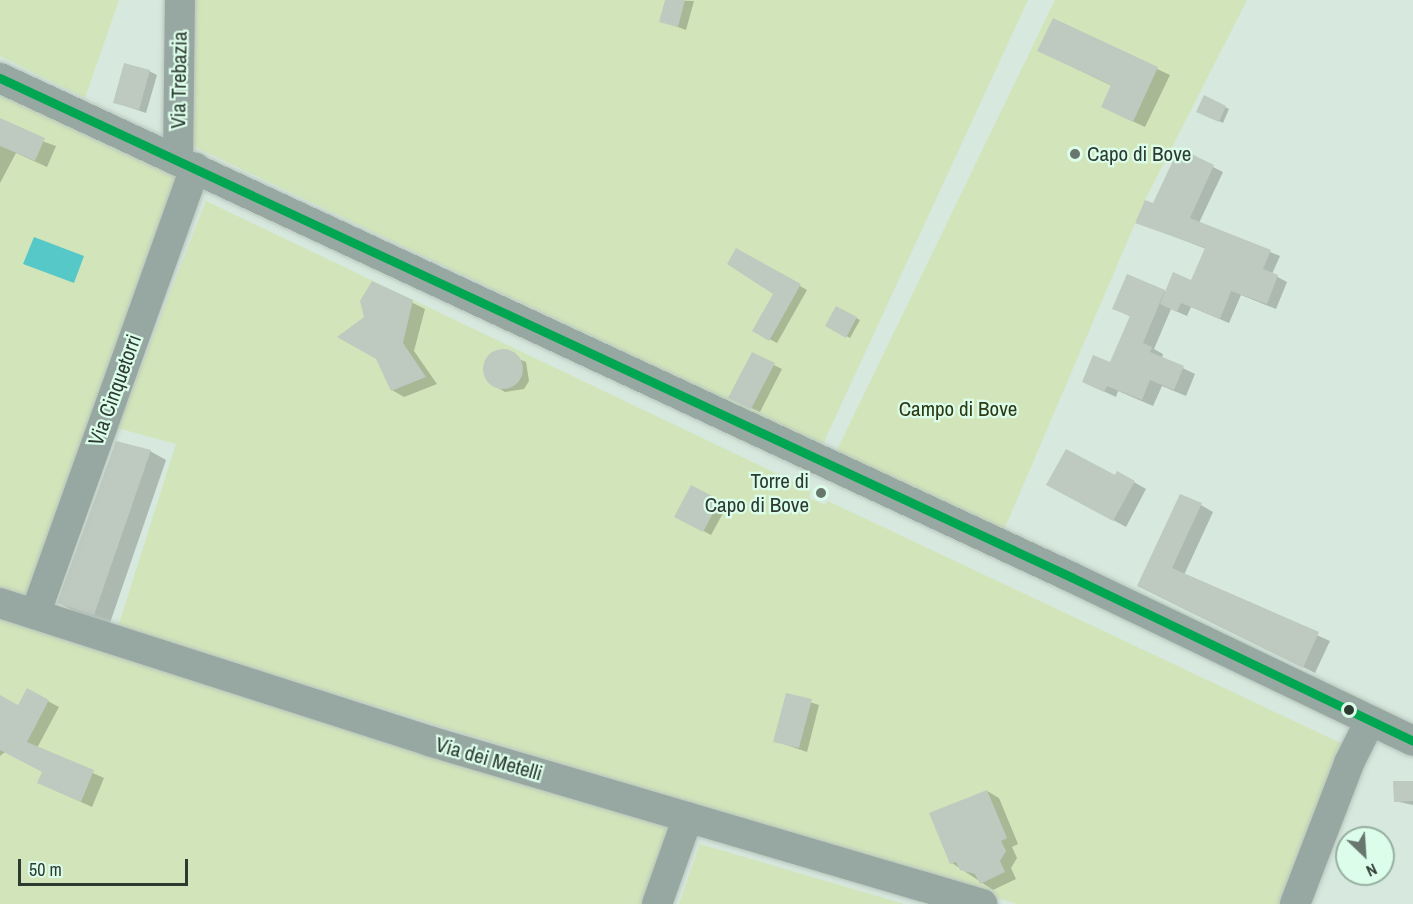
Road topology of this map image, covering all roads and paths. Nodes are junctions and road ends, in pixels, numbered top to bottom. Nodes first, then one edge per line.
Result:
1 (180, 0) edge
2 (0, 78) edge
3 (186, 165) junction
4 (0, 603) edge
5 (36, 612) junction
6 (1370, 721) junction
7 (1413, 741) edge
8 (688, 817) junction
9 (657, 904) edge
10 (982, 904) edge
11 (1295, 904) edge

1 - 3 street, Via Trebazia
2 - 3 street
3 - 5 street, Via Cinquetorri
3 - 6 street
4 - 5 street, Via dei Metelli
5 - 8 street, Via dei Metelli
6 - 7 street
6 - 11 street
8 - 9 street
8 - 10 street, Via dei Metelli

